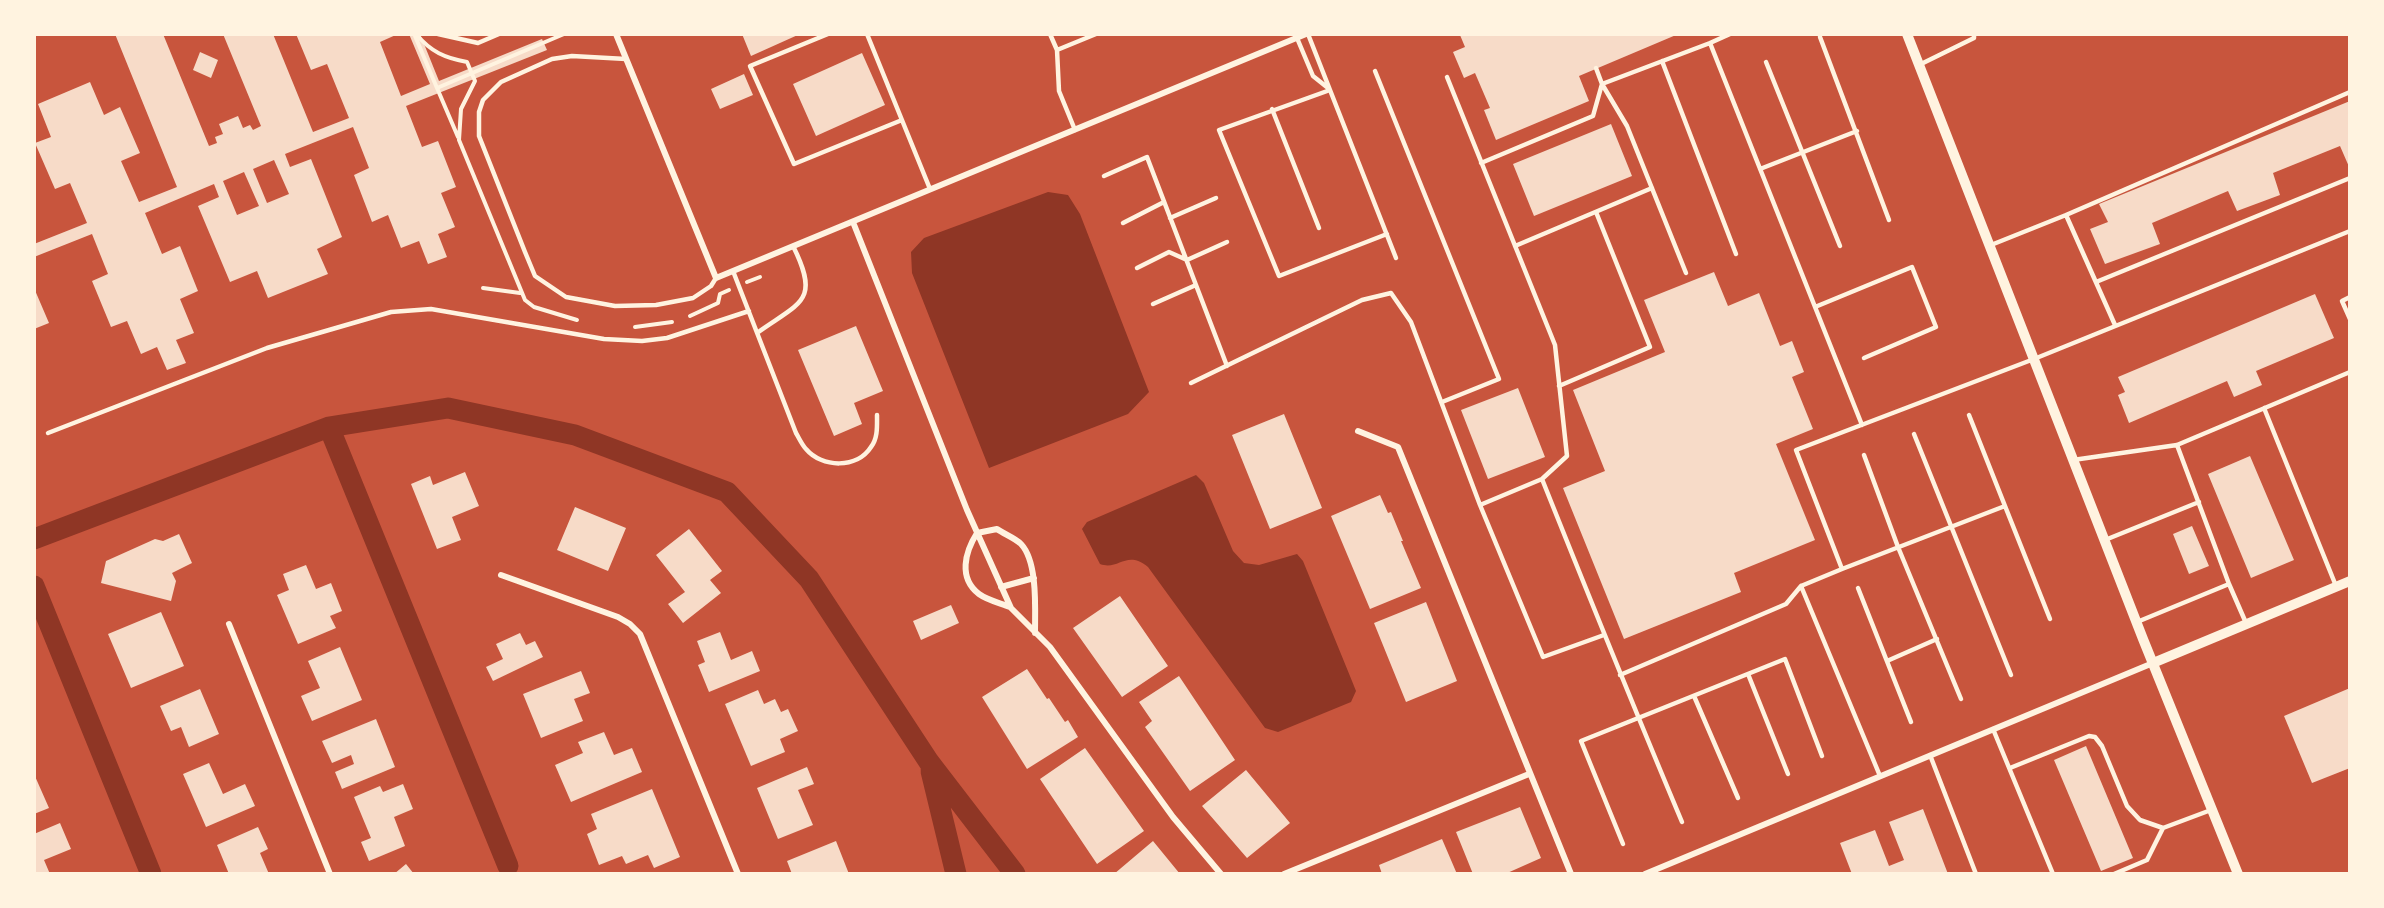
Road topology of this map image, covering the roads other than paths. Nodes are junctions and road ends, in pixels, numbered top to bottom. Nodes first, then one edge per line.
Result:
1 (438, 34) edge
2 (499, 34) edge
3 (616, 34) edge
4 (828, 34) edge
5 (867, 34) edge
6 (1050, 34) edge
7 (1096, 34) edge
8 (1307, 34) edge
9 (1730, 34) edge
10 (1907, 34) edge
11 (1974, 34) edge
12 (1820, 37) dead end
13 (1297, 38) junction
14 (1710, 43) junction
15 (1057, 50) junction
16 (626, 59) junction
17 (1662, 61) junction
18 (1766, 62) dead end
19 (1919, 65) junction
20 (1596, 68) dead end
21 (1375, 71) dead end
22 (1447, 77) dead end
23 (1602, 84) junction
24 (1330, 90) junction
25 (2349, 92) edge
26 (1272, 109) junction
27 (902, 120) junction
28 (1075, 130) junction
29 (1857, 131) junction
30 (1803, 152) junction
31 (1481, 163) junction
32 (1760, 169) junction
33 (1104, 176) dead end
34 (2349, 178) edge
35 (1652, 188) junction
36 (930, 189) junction
37 (1215, 198) dead end
38 (1164, 202) junction
39 (1596, 212) junction
40 (2066, 215) junction
41 (1170, 218) junction
42 (1889, 220) dead end
43 (852, 222) junction
44 (1123, 223) dead end
45 (1319, 228) dead end
46 (2349, 231) edge
47 (1387, 234) junction
48 (1227, 242) dead end
49 (793, 246) junction
50 (1515, 246) junction
51 (1840, 246) dead end
52 (1990, 246) junction
53 (1736, 254) dead end
54 (1396, 258) dead end
55 (1187, 260) junction
56 (1137, 268) dead end
57 (733, 271) junction
58 (1686, 273) dead end
59 (716, 278) junction
60 (2096, 282) junction
61 (1196, 285) junction
62 (2349, 297) edge
63 (1153, 304) dead end
64 (1815, 306) junction
65 (749, 311) junction
66 (2349, 319) edge
67 (2115, 326) junction
68 (757, 333) junction
69 (1864, 358) dead end
70 (2034, 359) junction
71 (1227, 366) junction
72 (2349, 372) edge
73 (1191, 383) dead end
74 (1559, 386) junction
75 (1442, 402) junction
76 (2264, 408) junction
77 (877, 415) dead end
78 (1969, 415) dead end
79 (1862, 424) junction
80 (1358, 431) dead end
81 (48, 433) dead end
82 (1914, 434) dead end
83 (2177, 445) junction
84 (1864, 455) dead end
85 (2073, 460) junction
86 (1542, 479) junction
87 (2199, 502) junction
88 (1480, 505) junction
89 (2005, 506) junction
90 (1950, 525) junction
91 (977, 533) junction
92 (2105, 540) junction
93 (1898, 547) junction
94 (1842, 569) junction
95 (501, 575) dead end
96 (1034, 578) junction
97 (2349, 581) edge
98 (2229, 584) junction
99 (1801, 586) junction
100 (2336, 586) junction
101 (1001, 587) junction
102 (1858, 588) dead end
103 (1011, 608) junction
104 (2050, 619) dead end
105 (2137, 622) junction
106 (2246, 623) junction
107 (229, 624) dead end
108 (1035, 633) junction
109 (1604, 635) junction
110 (1937, 639) junction
111 (1887, 661) junction
112 (2153, 663) junction
113 (1748, 674) junction
114 (1620, 675) junction
115 (2011, 675) dead end
116 (1694, 696) junction
117 (1961, 699) dead end
118 (1639, 718) junction
119 (1911, 722) dead end
120 (1993, 729) junction
121 (1930, 755) junction
122 (1822, 756) dead end
123 (2010, 768) junction
124 (1529, 774) junction
125 (1788, 774) dead end
126 (1880, 776) junction
127 (1738, 798) dead end
128 (2212, 809) junction
129 (1682, 822) dead end
130 (2163, 828) junction
131 (1623, 844) dead end
132 (330, 873) edge
133 (738, 873) edge
134 (1221, 873) edge
135 (1284, 873) edge
136 (1571, 873) edge
137 (1645, 873) edge
138 (1976, 873) edge
139 (2053, 873) edge
140 (2114, 873) edge
141 (2238, 873) edge

1 - 2 lane
3 - 16 street
4 - 27 lane
5 - 27 lane
6 - 15 lane
7 - 15 lane
8 - 13 street
8 - 24 lane
9 - 14 lane
10 - 19 street
11 - 19 lane
12 - 29 lane
13 - 24 lane
13 - 28 street
14 - 17 lane
14 - 32 lane
15 - 28 lane
16 - 59 street
16 - 59 lane
17 - 23 lane
17 - 53 lane
18 - 30 lane
19 - 52 street
20 - 23 lane
21 - 75 lane
22 - 31 lane
23 - 31 lane
23 - 35 lane
24 - 26 lane
24 - 47 lane
25 - 40 lane
26 - 45 lane
26 - 47 lane
27 - 36 lane
28 - 36 street
29 - 30 lane
29 - 42 lane
30 - 32 lane
30 - 51 lane
31 - 50 lane
32 - 64 lane
33 - 38 lane
34 - 60 lane
35 - 39 lane
35 - 58 lane
36 - 43 street
37 - 41 lane
38 - 41 lane
38 - 44 lane
39 - 50 lane
39 - 74 lane
40 - 52 lane
40 - 60 lane
41 - 55 lane
43 - 49 street
43 - 91 street
46 - 67 lane
47 - 54 lane
48 - 55 lane
49 - 57 street
49 - 68 lane
50 - 74 lane
52 - 70 street
55 - 56 lane
55 - 61 lane
57 - 59 street
57 - 65 lane
60 - 67 lane
61 - 63 lane
61 - 71 lane
62 - 66 lane
64 - 69 lane
64 - 79 lane
65 - 68 lane
65 - 81 lane
67 - 70 lane
68 - 77 lane
70 - 79 lane
70 - 85 street
71 - 73 lane
71 - 75 lane
72 - 76 lane
74 - 86 lane
75 - 88 lane
76 - 83 lane
76 - 100 lane
78 - 89 lane
79 - 94 lane
80 - 124 street
82 - 90 lane
83 - 85 lane
83 - 87 lane
84 - 93 lane
85 - 92 street
86 - 88 lane
86 - 109 lane
87 - 92 lane
87 - 98 lane
88 - 109 lane
89 - 90 lane
89 - 104 lane
90 - 93 lane
90 - 115 lane
91 - 96 street
91 - 101 street
91 - 103 street
92 - 105 street
93 - 94 lane
93 - 110 lane
94 - 99 lane
95 - 133 street
96 - 101 street
96 - 108 street
97 - 100 street
98 - 105 lane
98 - 106 lane
99 - 114 lane
99 - 126 lane
100 - 106 street
101 - 103 street
102 - 111 lane
103 - 108 street
105 - 112 street
106 - 112 street
107 - 132 street
108 - 134 street
109 - 114 lane
110 - 111 lane
110 - 117 lane
111 - 119 lane
112 - 120 street
112 - 128 street
113 - 116 lane
113 - 122 lane
113 - 125 lane
114 - 118 lane
116 - 118 lane
116 - 127 lane
118 - 129 lane
118 - 131 lane
120 - 121 street
120 - 123 lane
121 - 126 street
121 - 138 lane
123 - 130 lane
123 - 139 lane
124 - 135 street
124 - 136 street
126 - 137 street
128 - 130 lane
128 - 141 street
130 - 140 lane

